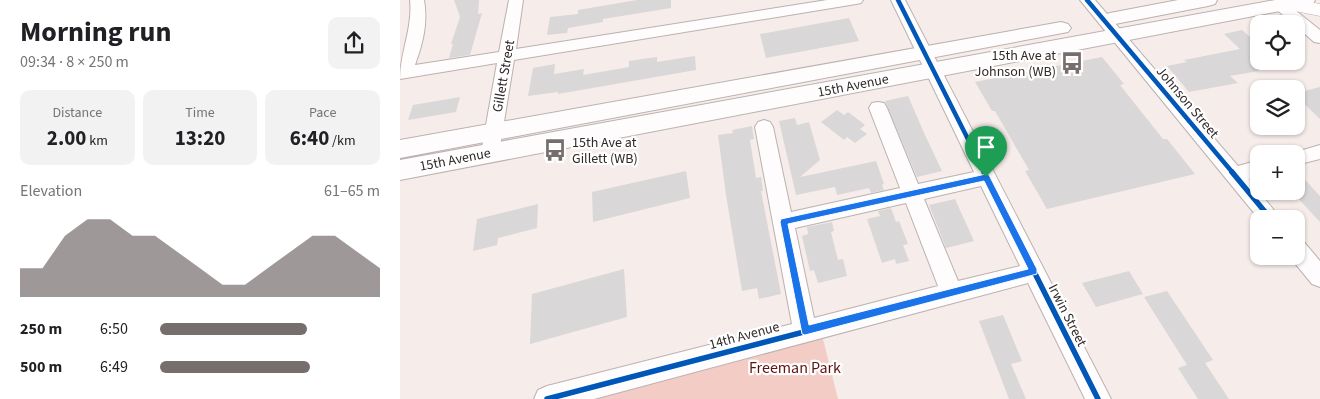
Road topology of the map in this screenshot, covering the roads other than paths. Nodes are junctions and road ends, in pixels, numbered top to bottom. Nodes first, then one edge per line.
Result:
1 (417, 0) edge
2 (856, 0) edge
3 (898, 0) edge
4 (1087, 0) edge
5 (1208, 0) edge
6 (520, 1) edge
7 (1291, 3) edge
8 (798, 5) edge
9 (1320, 10) edge
10 (1111, 28) junction
11 (1320, 38) edge
12 (507, 55) junction
13 (928, 62) junction
14 (402, 73) edge
15 (878, 108) dead end
16 (764, 128) dead end
17 (494, 132) junction
18 (400, 149) edge
19 (1320, 152) edge
20 (490, 153) junction
21 (1305, 156) edge
22 (400, 170) edge
23 (1250, 171) edge
24 (1234, 175) junction
25 (986, 177) junction
26 (912, 194) junction
27 (1263, 210) edge
28 (784, 222) junction
29 (1305, 260) edge
30 (1034, 272) junction
31 (1320, 277) edge
32 (952, 293) junction
33 (805, 330) junction
34 (547, 399) edge
35 (1098, 399) edge

1 - 14 street
2 - 8 street
3 - 13 street, Irwin Street
4 - 10 street, Johnson Street
5 - 10 main road, 15th Avenue
6 - 12 street, Gillett Street
7 - 9 highway
7 - 10 main road, 15th Avenue
7 - 11 street
8 - 12 street
10 - 13 main road, 15th Avenue
10 - 24 street, Johnson Street
12 - 14 street
12 - 17 street, Gillett Street
13 - 17 main road, 15th Avenue
13 - 20 main road, 15th Avenue
13 - 25 street, Irwin Street
15 - 26 street
16 - 28 street
17 - 18 main road, 15th Avenue
17 - 20 street, Gillett Street
19 - 21 street
20 - 22 main road, 15th Avenue
23 - 24 street
24 - 27 street, Johnson Street
25 - 26 street
25 - 30 street, Irwin Street
26 - 28 street
26 - 32 street
28 - 33 street
29 - 31 street
30 - 32 street, 14th Avenue
30 - 35 street, Irwin Street
32 - 33 street, 14th Avenue
33 - 34 street, 14th Avenue

